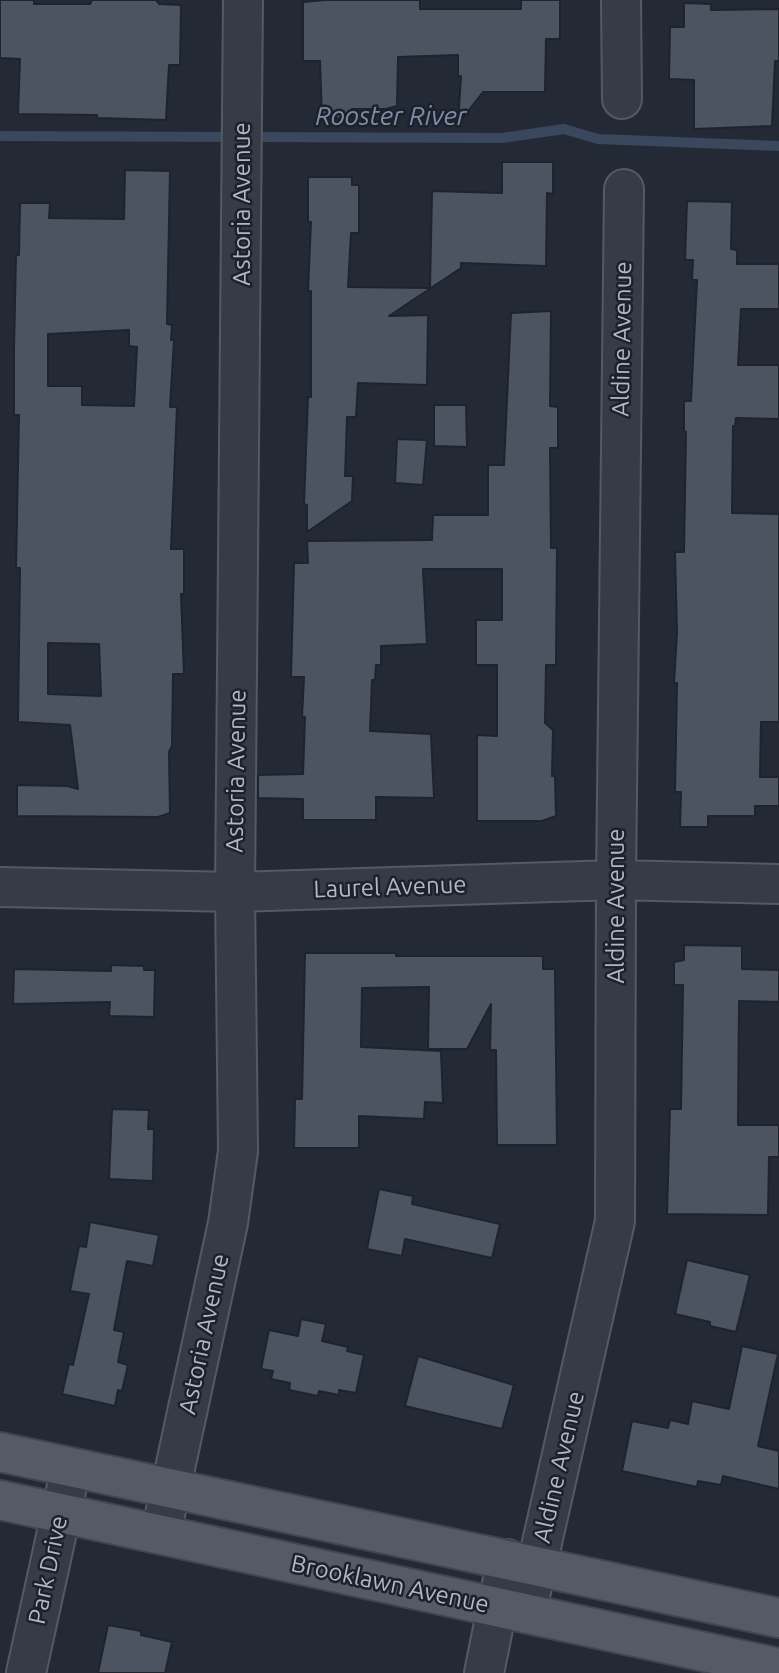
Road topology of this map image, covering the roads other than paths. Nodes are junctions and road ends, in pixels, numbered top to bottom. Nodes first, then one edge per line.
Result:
1 (243, 0) edge
2 (621, 0) edge
3 (622, 99) dead end
4 (624, 188) dead end
5 (616, 880) junction
6 (779, 884) edge
7 (0, 887) edge
8 (235, 892) junction
9 (0, 1452) edge
10 (71, 1468) junction
11 (169, 1489) junction
12 (0, 1500) edge
13 (61, 1513) junction
14 (161, 1533) junction
15 (522, 1562) junction
16 (511, 1610) junction
17 (779, 1618) edge
18 (779, 1668) edge
19 (26, 1673) edge
20 (484, 1673) edge

1 - 8 street, Astoria Avenue
2 - 3 street
4 - 5 street, Aldine Avenue
5 - 6 street, Laurel Avenue
5 - 8 street, Laurel Avenue
5 - 15 street, Aldine Avenue
7 - 8 street, Laurel Avenue
8 - 11 street, Astoria Avenue
9 - 10 main road, Brooklawn Avenue
10 - 11 main road, Brooklawn Avenue
10 - 13 street, Park Drive
11 - 14 street, Astoria Avenue
11 - 15 main road, Brooklawn Avenue
12 - 13 main road, Brooklawn Avenue
13 - 14 main road, Brooklawn Avenue
13 - 19 street, Park Drive
14 - 16 main road, Brooklawn Avenue
15 - 16 street, Aldine Avenue
15 - 17 main road, Brooklawn Avenue
16 - 18 main road, Brooklawn Avenue
16 - 20 street, Aldine Avenue

